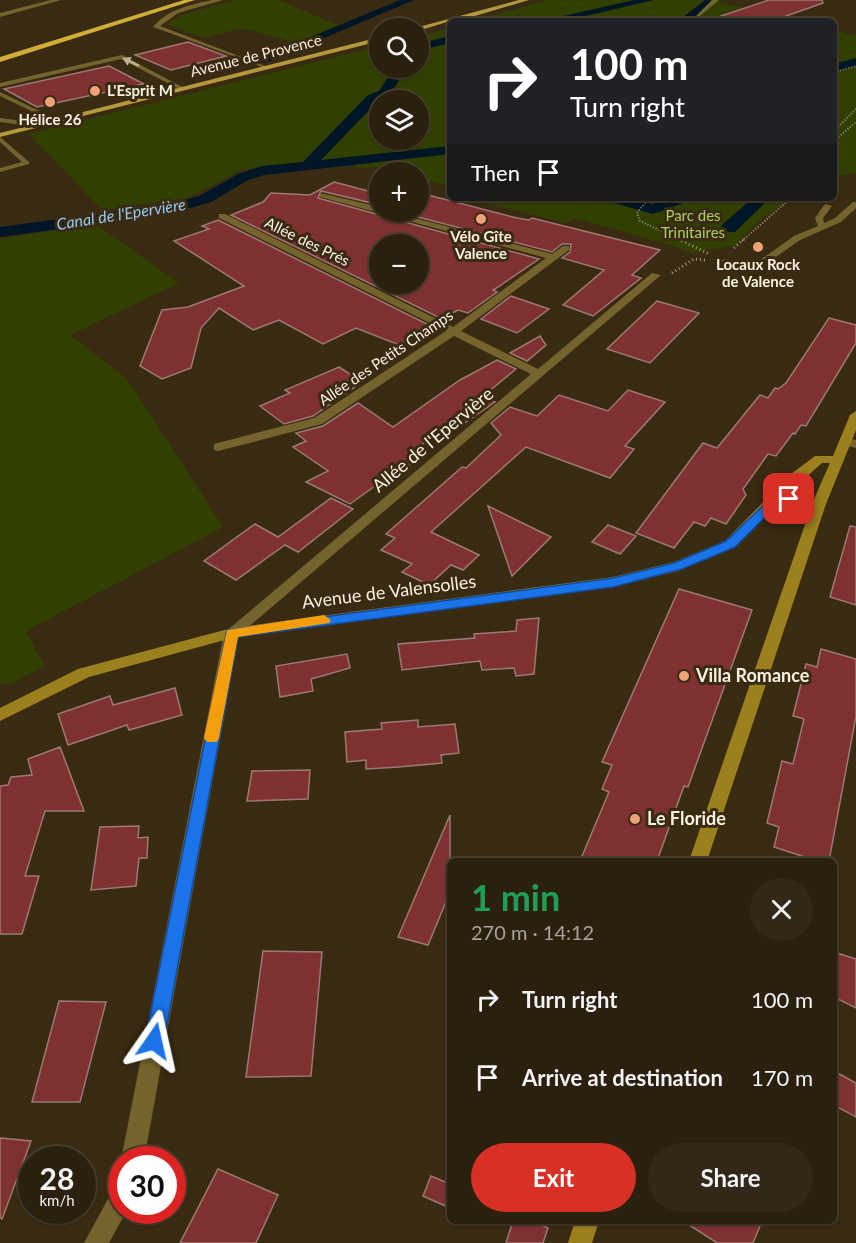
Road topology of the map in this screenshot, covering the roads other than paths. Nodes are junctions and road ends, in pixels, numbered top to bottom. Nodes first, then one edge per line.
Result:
1 (58, 0) edge
2 (165, 0) edge
3 (191, 0) edge
4 (220, 0) edge
5 (526, 0) edge
6 (716, 0) edge
7 (0, 15) edge
8 (698, 15) dead end
9 (462, 18) edge
10 (447, 22) edge
11 (429, 27) edge
12 (66, 29) dead end
13 (34, 39) dead end
14 (369, 42) edge
15 (0, 51) edge
16 (0, 60) edge
17 (266, 68) junction
18 (0, 85) edge
19 (183, 88) junction
20 (0, 94) edge
21 (0, 118) edge
22 (56, 121) junction
23 (38, 125) junction
24 (0, 137) edge
25 (0, 170) edge
26 (323, 195) dead end
27 (856, 204) edge
28 (828, 206) dead end
29 (369, 207) edge
30 (222, 216) dead end
31 (422, 222) edge
32 (822, 228) junction
33 (566, 248) dead end
34 (553, 257) junction
35 (721, 261) road end
36 (656, 275) road end
37 (454, 331) junction
38 (540, 374) junction
39 (856, 415) edge
40 (850, 442) edge
41 (218, 447) dead end
42 (836, 460) junction
43 (775, 501) junction
44 (819, 504) junction
45 (232, 633) junction
46 (0, 715) edge
47 (699, 858) edge
48 (135, 1146) edge
49 (108, 1221) edge
50 (586, 1224) edge
51 (96, 1243) edge
52 (580, 1243) edge

1 - 7 street
2 - 12 highway
3 - 16 highway
4 - 17 street
5 - 9 main road
6 - 8 street
10 - 11 main road
13 - 15 highway
14 - 17 main road, Avenue de Provence
17 - 19 main road, Avenue de Provence
19 -> 18 lane
19 - 22 main road, Avenue de Provence
20 - 22 lane
21 - 23 lane
22 - 23 main road, Avenue de Provence
23 - 24 main road, Avenue de Provence
24 - 25 lane
26 - 29 street
27 - 32 lane
28 - 32 lane
30 - 37 street, Allée des Prés
31 - 34 street
32 - 35 lane
33 - 34 street, Allée des Petits Champs
34 - 37 street, Allée des Petits Champs
36 - 38 street, Allée de l'Epervière
37 - 38 street, Allée des Prés
37 - 41 street, Allée des Petits Champs
38 - 45 street, Allée de l'Epervière
39 - 40 street
40 - 42 street
42 - 43 street, Avenue de Valensolles
42 - 44 street
43 - 44 street
43 - 45 street, Avenue de Valensolles
44 - 47 street
45 - 46 street, Avenue de Valensolles
45 - 48 street
49 - 51 street
50 - 52 street

